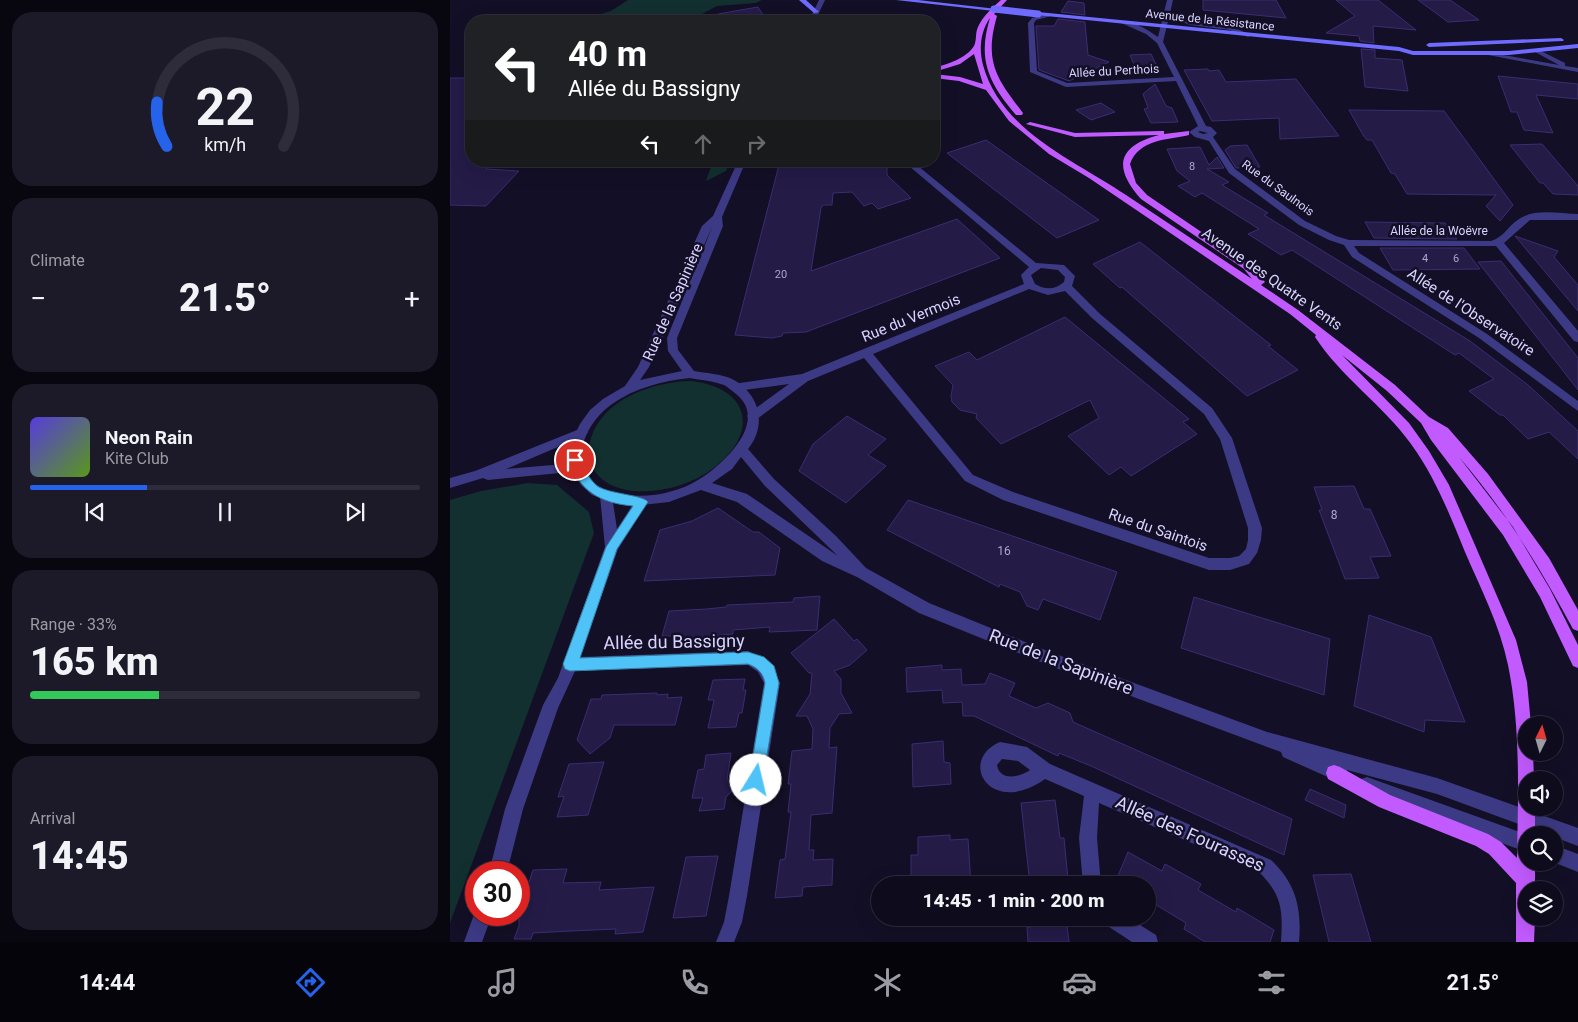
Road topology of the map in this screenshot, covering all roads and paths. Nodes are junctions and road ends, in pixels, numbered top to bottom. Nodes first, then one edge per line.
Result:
1 (802, 0) edge
2 (822, 0) edge
3 (899, 0) edge
4 (1004, 0) edge
5 (1170, 0) edge
6 (997, 7) junction
7 (816, 12) junction
8 (1166, 14) junction
9 (814, 15) edge
10 (1049, 15) junction
11 (1122, 22) junction
12 (1164, 26) junction
13 (1248, 35) junction
14 (1578, 38) edge
15 (1549, 41) junction
16 (1160, 42) junction
17 (1491, 44) junction
18 (976, 46) junction
19 (1578, 46) edge
20 (1399, 49) junction
21 (1537, 51) junction
22 (1486, 54) junction
23 (1551, 54) junction
24 (940, 68) edge
25 (1578, 68) edge
26 (940, 77) edge
27 (1179, 79) junction
28 (987, 88) junction
29 (1030, 124) junction
30 (1203, 128) junction
31 (1190, 133) junction
32 (1208, 136) junction
33 (739, 167) edge
34 (915, 167) edge
35 (1092, 176) junction
36 (717, 217) junction
37 (1578, 217) edge
38 (1498, 242) junction
39 (1348, 243) junction
40 (1034, 267) junction
41 (1029, 286) junction
42 (1066, 286) junction
43 (1269, 294) junction
44 (1308, 322) junction
45 (1578, 338) edge
46 (866, 353) junction
47 (690, 374) junction
48 (804, 378) junction
49 (737, 387) junction
50 (630, 388) junction
51 (1578, 407) edge
52 (753, 416) junction
53 (1425, 420) junction
54 (582, 432) junction
55 (742, 451) junction
56 (577, 468) junction
57 (478, 475) junction
58 (450, 483) edge
59 (702, 485) junction
60 (606, 496) junction
61 (642, 502) junction
62 (612, 547) junction
63 (862, 573) junction
64 (1578, 624) edge
65 (1578, 661) edge
66 (570, 664) junction
67 (1267, 740) junction
68 (1044, 770) dead end
69 (1334, 773) junction
70 (1092, 791) junction
71 (1526, 817) edge
72 (1578, 837) edge
73 (1518, 839) edge
74 (1563, 857) edge
75 (501, 861) edge
76 (1578, 863) edge
77 (1525, 871) edge
78 (1091, 876) edge
79 (1525, 879) junction
80 (479, 926) edge
81 (1125, 926) edge
82 (473, 942) edge
83 (725, 942) edge
84 (1149, 942) edge
85 (1290, 942) edge
86 (1525, 942) edge

1 - 7 main road
2 - 7 street
3 - 10 main road, Avenue de la Résistance, bridge
4 - 6 main road, Avenue des Quatre Vents
5 - 8 street
6 - 18 main road, Avenue des Quatre Vents
6 - 29 main road, Avenue des Quatre Vents
7 - 9 street
8 - 12 street
8 - 13 street
10 - 11 main road, Avenue de la Résistance
10 - 27 street, Allée du Perthois
11 - 12 main road, Avenue de la Résistance
11 - 16 street
12 - 13 main road, Avenue de la Résistance
12 - 16 street
13 - 20 main road, Avenue de la Résistance
14 - 15 main road, Avenue de la Résistance
15 - 17 main road, Avenue de la Résistance
15 - 23 main road
16 - 27 street
17 - 20 main road, Avenue de la Résistance
17 - 21 main road
18 - 24 main road
18 - 28 main road, Avenue des Quatre Vents
19 - 23 main road
20 - 22 main road, Avenue de la Résistance
21 - 22 main road, Avenue de la Résistance
21 - 23 street
22 - 25 street
23 - 25 street
26 - 28 main road
27 - 30 street
28 - 35 main road, Avenue des Quatre Vents
29 - 31 main road
29 - 35 main road, Avenue des Quatre Vents
30 - 31 street
30 - 32 street, Rue du Saulnois
31 - 32 street
31 - 43 main road
32 - 39 street, Rue du Saulnois
33 - 36 street, Rue de la Sapinière
34 - 40 street
35 - 43 main road, Avenue des Quatre Vents
36 - 47 street, Rue de la Sapinière
36 - 50 street, Rue de la Sapinière
37 - 38 street, Allée de la Woëvre
38 - 39 street, Allée de la Woëvre
38 - 45 street
39 - 51 street, Allée de l'Observatoire
40 - 41 street
40 - 42 street
41 - 42 street
41 - 46 street, Rue du Vermois
42 - 46 street, Rue du Saintois
43 - 44 main road, Avenue des Quatre Vents
44 - 53 main road, Avenue des Quatre Vents
44 - 71 main road
46 - 48 street, Rue du Vermois
47 - 49 street
47 - 50 street
48 - 49 street, Rue du Vermois
48 - 52 street, Rue du Vermois
49 - 52 street
50 - 54 street
52 - 55 street
53 - 64 main road, Avenue des Quatre Vents
53 - 65 main road, Avenue des Quatre Vents
54 - 56 street
54 - 57 street
55 - 59 street
55 - 63 street, Rue de la Sapinière
56 - 57 street
56 - 60 street
57 - 58 street
59 - 61 street
59 - 63 street, Rue de la Sapinière
60 - 61 street
60 - 62 street
61 - 62 street
62 - 66 street
63 - 67 street, Rue de la Sapinière
66 - 75 street
66 - 83 street, Allée du Bassigny
67 - 69 street, Rue de la Sapinière
67 - 71 street, Rue de la Sapinière
68 - 70 street, Allée des Fourasses
69 - 73 street, Rue de la Sapinière
69 - 79 main road
70 - 78 street
70 - 85 street, Allée des Fourasses
71 - 72 street, Rue de la Sapinière
74 - 76 street
77 - 79 main road
79 - 86 main road
80 - 82 street
81 - 84 street

